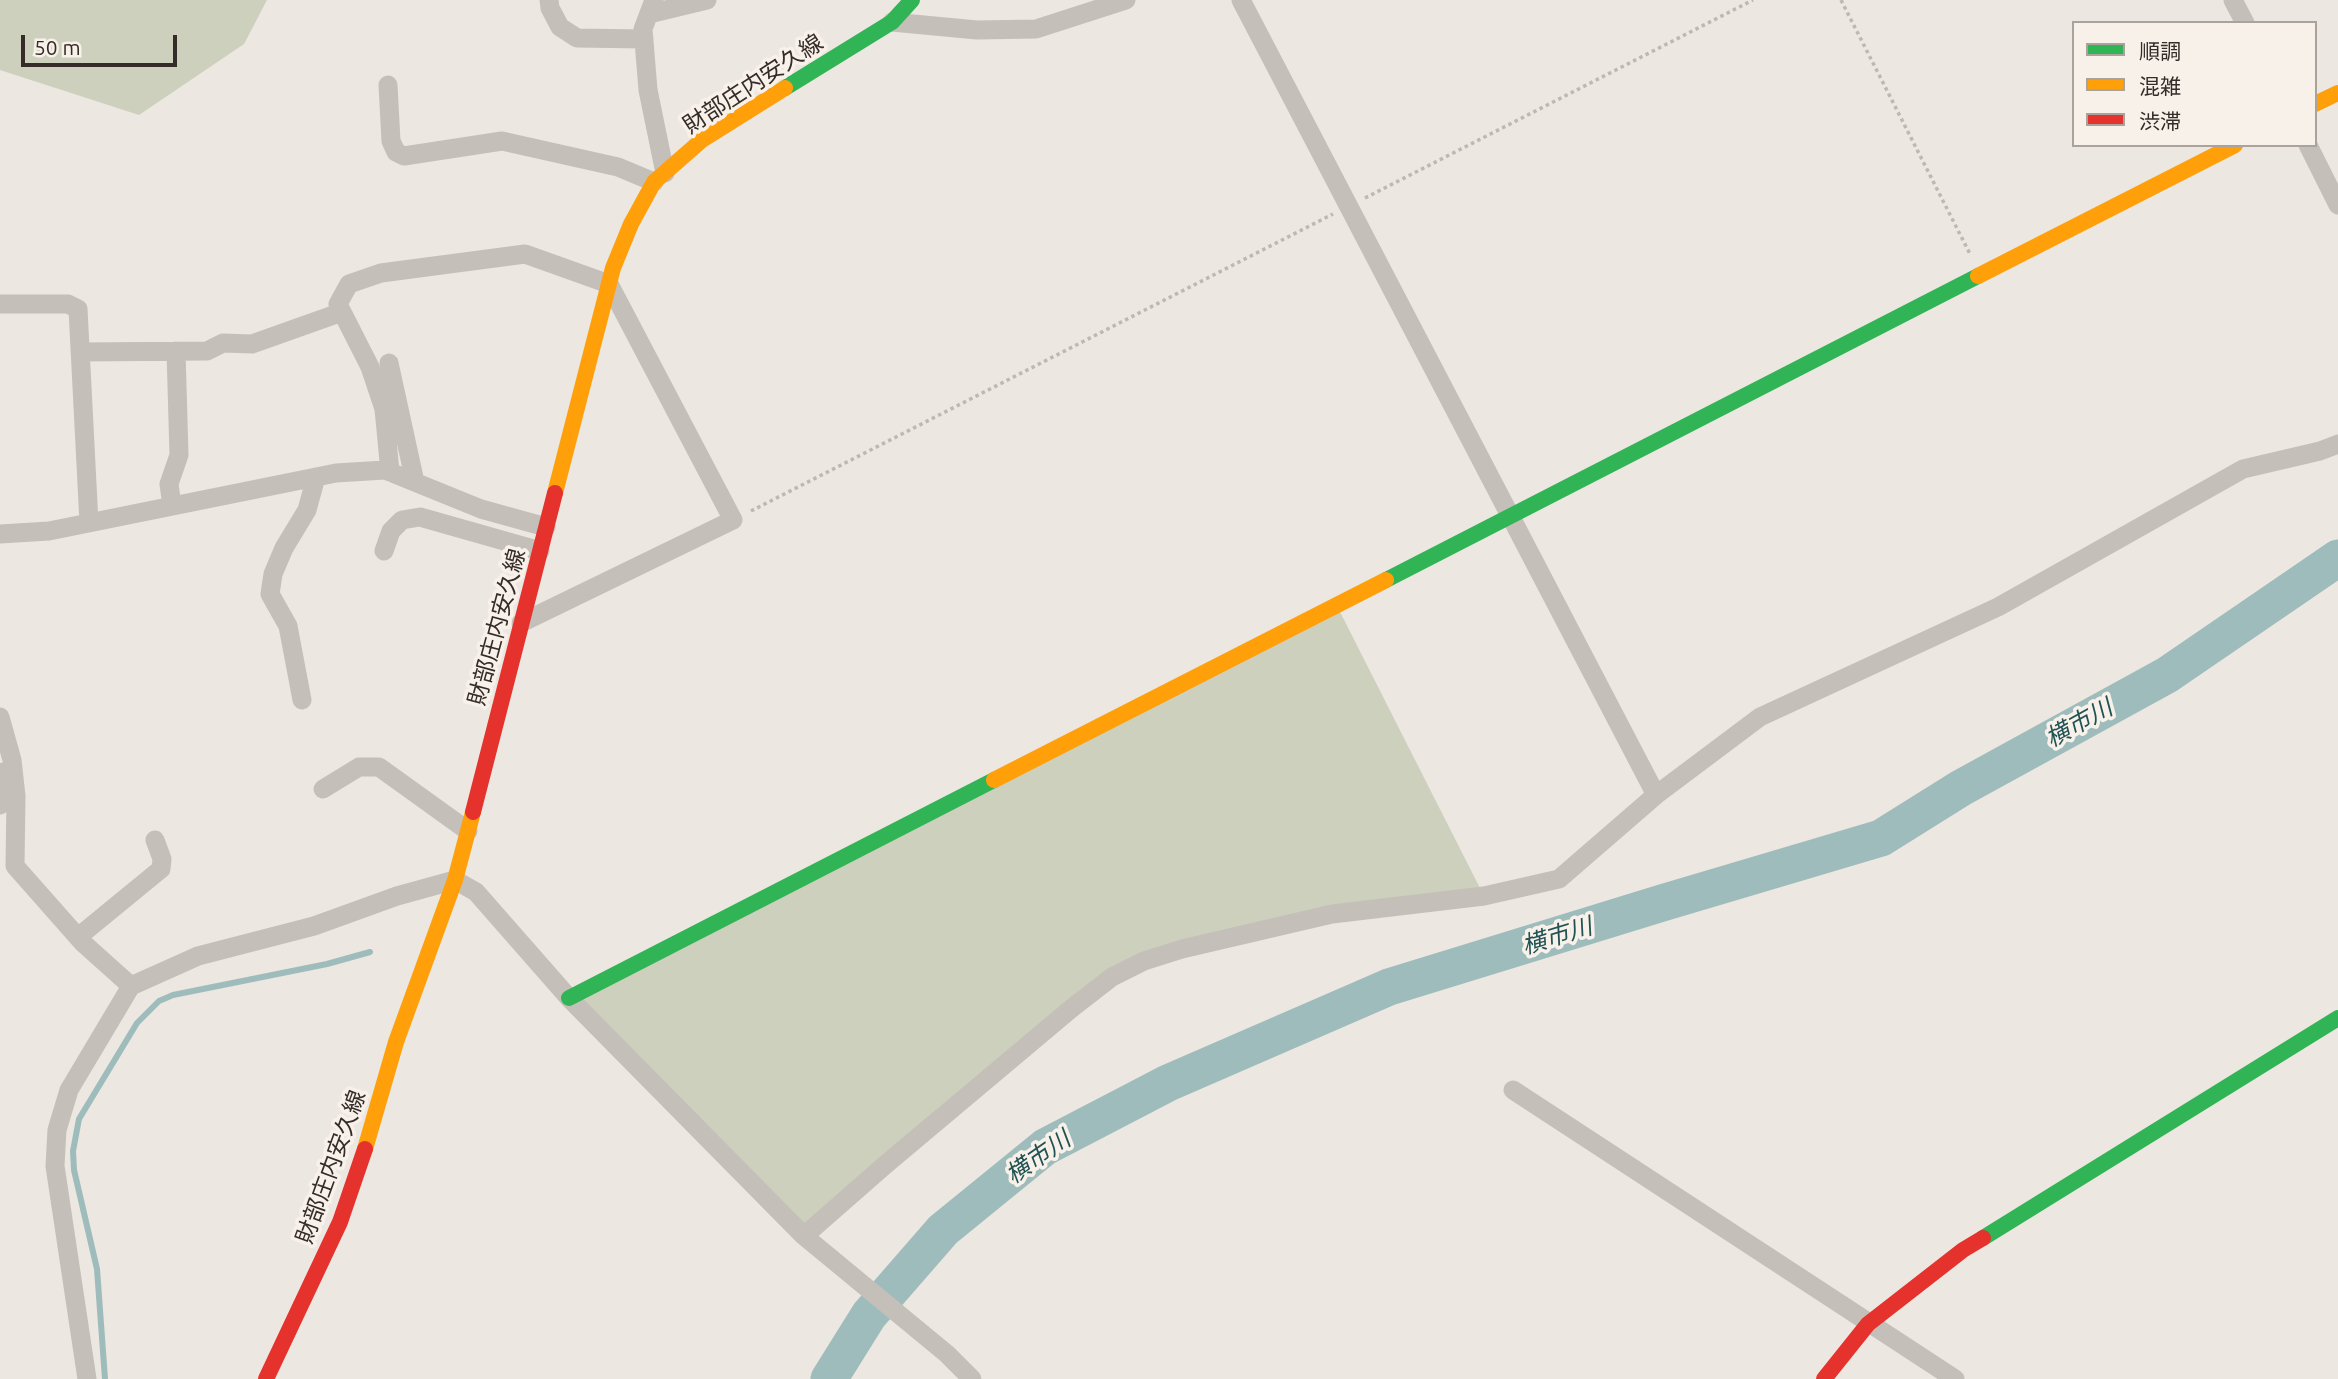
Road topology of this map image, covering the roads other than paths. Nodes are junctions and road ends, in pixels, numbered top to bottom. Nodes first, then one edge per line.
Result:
1 (550, 0) edge
2 (708, 0) edge
3 (912, 0) edge
4 (1126, 0) edge
5 (1241, 0) edge
6 (2233, 0) edge
7 (652, 7) edge
8 (2244, 21) edge
9 (892, 22) junction
10 (644, 39) junction
11 (388, 85) dead end
12 (2338, 93) edge
13 (2317, 103) edge
14 (2231, 147) edge
15 (2309, 147) edge
16 (659, 177) junction
17 (2338, 205) edge
18 (609, 284) junction
19 (0, 304) edge
20 (342, 312) junction
21 (176, 351) junction
22 (80, 352) junction
23 (389, 363) dead end
24 (2338, 444) edge
25 (390, 472) junction
26 (316, 477) junction
27 (415, 482) junction
28 (172, 506) junction
29 (1509, 516) junction
30 (89, 523) junction
31 (546, 527) junction
32 (0, 534) edge
33 (384, 551) dead end
34 (540, 551) junction
35 (521, 624) junction
36 (302, 700) dead end
37 (0, 717) edge
38 (5, 772) edge
39 (323, 789) dead end
40 (1656, 795) junction
41 (0, 805) edge
42 (468, 831) junction
43 (155, 840) dead end
44 (455, 880) junction
45 (78, 937) junction
46 (131, 986) junction
47 (569, 998) junction
48 (2338, 1018) edge
49 (1513, 1090) dead end
50 (804, 1236) junction
51 (1868, 1324) junction
52 (87, 1379) edge
53 (266, 1379) edge
54 (972, 1379) edge
55 (1824, 1379) edge
56 (1955, 1379) edge

1 - 10 street
2 - 7 street
3 - 9 street, 財部庄内安久線
4 - 9 street
5 - 29 street
6 - 8 street
7 - 10 street
9 - 16 street, 財部庄内安久線
10 - 16 street
11 - 16 street
12 - 13 street
14 - 29 street
15 - 17 street
16 - 18 street, 財部庄内安久線
18 - 20 street
18 - 31 street, 財部庄内安久線
18 - 35 street
19 - 22 street
20 - 21 street
20 - 25 street
21 - 22 street
21 - 28 street
22 - 30 street
23 - 27 street
24 - 40 street
25 - 26 street
25 - 27 street
26 - 28 street
26 - 36 street
27 - 31 street
28 - 30 street
29 - 40 street
29 - 47 street
30 - 32 street
31 - 34 street, 財部庄内安久線
33 - 34 street
34 - 35 street, 財部庄内安久線
35 - 42 street, 財部庄内安久線
37 - 38 street
38 - 41 street
38 - 45 street
39 - 42 street
40 - 50 street
42 - 44 street, 財部庄内安久線
43 - 45 street
44 - 46 street
44 - 47 street
44 - 53 street, 財部庄内安久線
45 - 46 street
46 - 52 street
47 - 50 street
48 - 51 street
49 - 51 street
50 - 54 street
51 - 55 street
51 - 56 street

